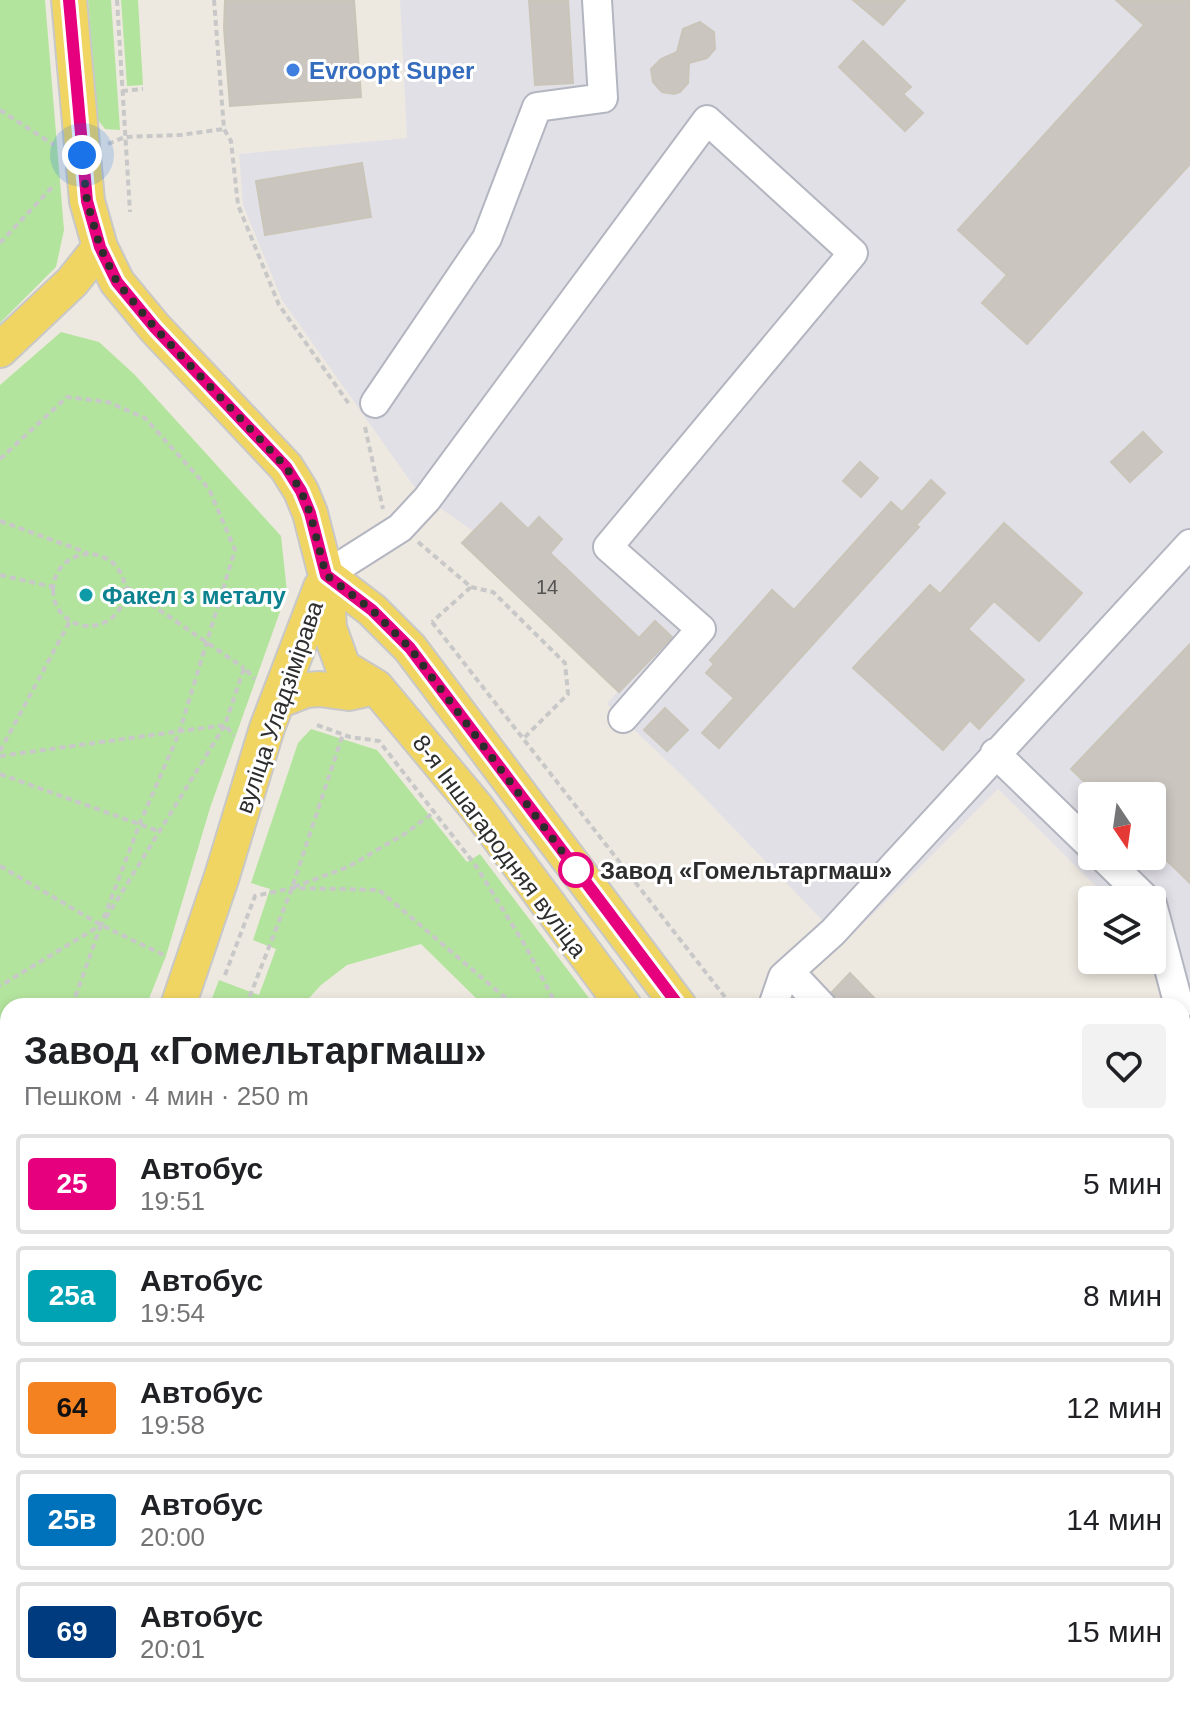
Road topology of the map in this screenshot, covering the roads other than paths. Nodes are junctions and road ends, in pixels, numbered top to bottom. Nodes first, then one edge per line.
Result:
1 (69, 0) edge
2 (597, 0) edge
3 (100, 247) junction
4 (0, 350) edge
5 (366, 414) road end
6 (1190, 544) edge
7 (326, 575) junction
8 (376, 687) junction
9 (268, 691) junction
10 (623, 718) dead end
11 (995, 753) junction
12 (1078, 833) edge
13 (1116, 870) edge
14 (1133, 886) edge
15 (1166, 956) edge
16 (790, 972) junction
17 (181, 998) edge
18 (618, 998) edge
19 (673, 998) edge
20 (776, 998) edge
21 (814, 998) edge
22 (1177, 998) edge

1 - 3 main road, вуліца Уладзімірава
2 - 5 lane
3 - 4 main road
3 - 7 main road, вуліца Уладзімірава
6 - 11 lane
7 - 8 main road, 8-я Іншагародняя вуліца
7 - 9 main road, вуліца Уладзімірава
7 - 10 lane
7 - 19 main road, 8-я Іншагародняя вуліца
8 - 9 main road
8 - 18 main road, 8-я Іншагародняя вуліца
9 - 17 main road, вуліца Уладзімірава
11 - 12 lane
11 - 16 lane
13 - 14 lane
15 - 22 lane
16 - 20 lane
16 - 21 lane

